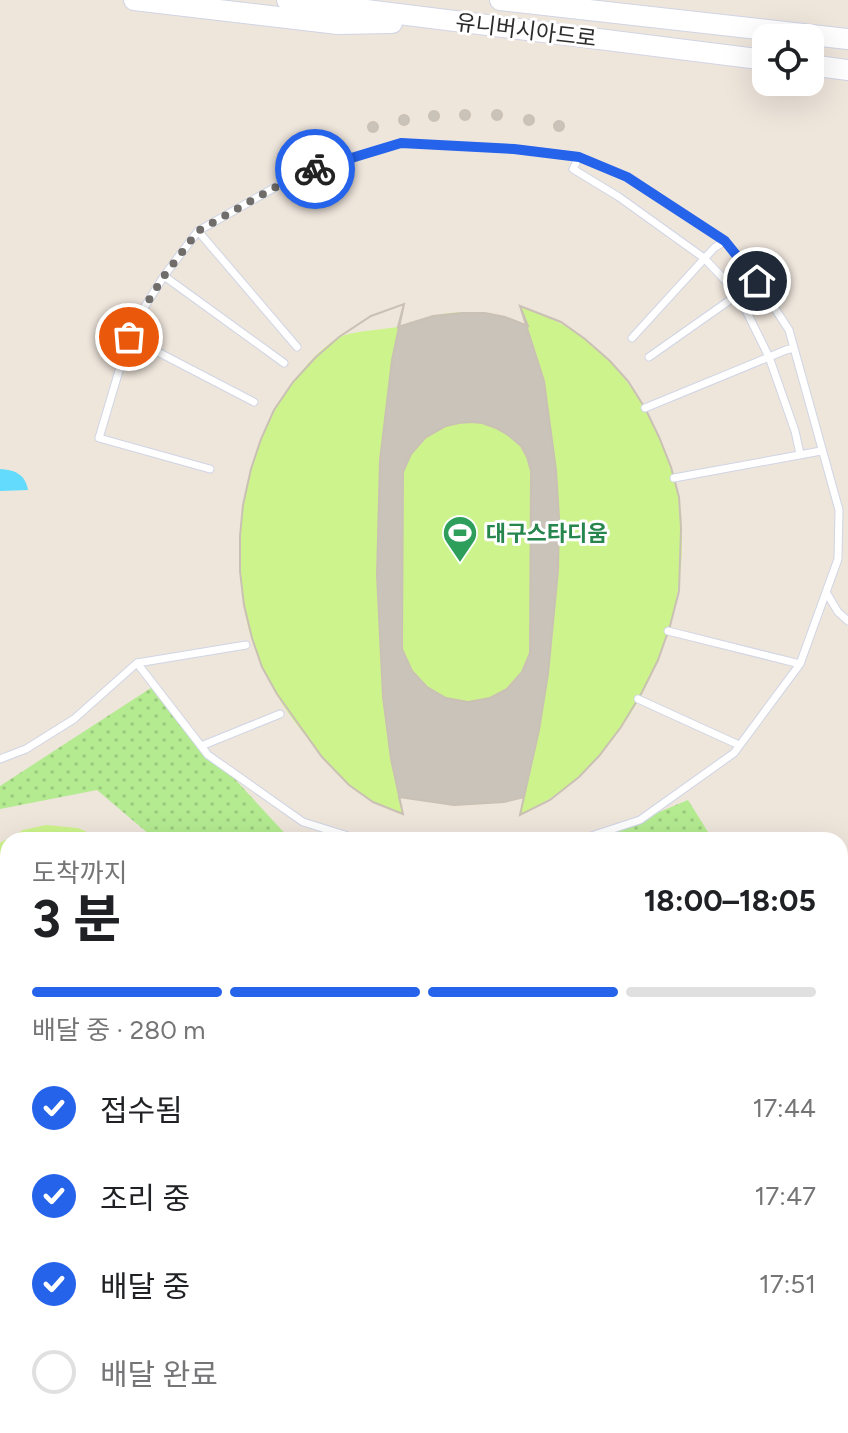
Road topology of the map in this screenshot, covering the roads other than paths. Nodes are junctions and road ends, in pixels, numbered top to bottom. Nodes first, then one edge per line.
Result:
1 (134, 0) edge
2 (287, 0) edge
3 (500, 0) edge
4 (460, 22) junction
5 (848, 39) edge
6 (752, 58) edge
7 (824, 67) edge
8 (848, 70) edge
9 (579, 157) junction
10 (198, 231) junction
11 (725, 241) junction
12 (704, 258) junction
13 (164, 276) junction
14 (757, 281) junction
15 (738, 294) junction
16 (129, 337) junction
17 (632, 338) dead end
18 (297, 347) dead end
19 (794, 348) junction
20 (649, 357) dead end
21 (769, 357) junction
22 (284, 363) dead end
23 (254, 402) dead end
24 (645, 408) dead end
25 (821, 451) junction
26 (800, 454) junction
27 (210, 469) dead end
28 (674, 478) dead end
29 (848, 502) edge
30 (839, 510) junction
31 (826, 592) junction
32 (848, 621) edge
33 (668, 631) dead end
34 (246, 645) dead end
35 (137, 663) junction
36 (800, 664) junction
37 (638, 699) dead end
38 (280, 714) dead end
39 (739, 745) junction
40 (201, 746) junction
41 (0, 759) edge
42 (335, 832) edge
43 (603, 832) edge

1 - 4 main road
2 - 4 main road, 유니버시아드로
3 - 5 main road, 유니버시아드로
4 - 6 main road, 유니버시아드로
7 - 8 main road
9 - 10 lane
9 - 11 lane
9 - 12 lane
10 - 13 lane
10 - 18 lane
11 - 12 lane
11 - 14 lane
12 - 15 lane
12 - 17 lane
13 - 16 lane
13 - 22 lane
14 - 15 lane
14 - 19 lane
15 - 20 lane
15 - 21 lane
16 - 23 lane
16 - 27 lane
19 - 21 lane
19 - 25 lane
21 - 24 lane
21 - 26 lane
25 - 26 lane
25 - 30 lane
26 - 28 lane
29 - 30 lane
30 - 31 lane
31 - 32 lane
31 - 36 lane
33 - 36 lane
34 - 35 lane
35 - 40 lane
35 - 41 lane
36 - 39 lane
37 - 39 lane
38 - 40 lane
39 - 43 lane
40 - 42 lane

